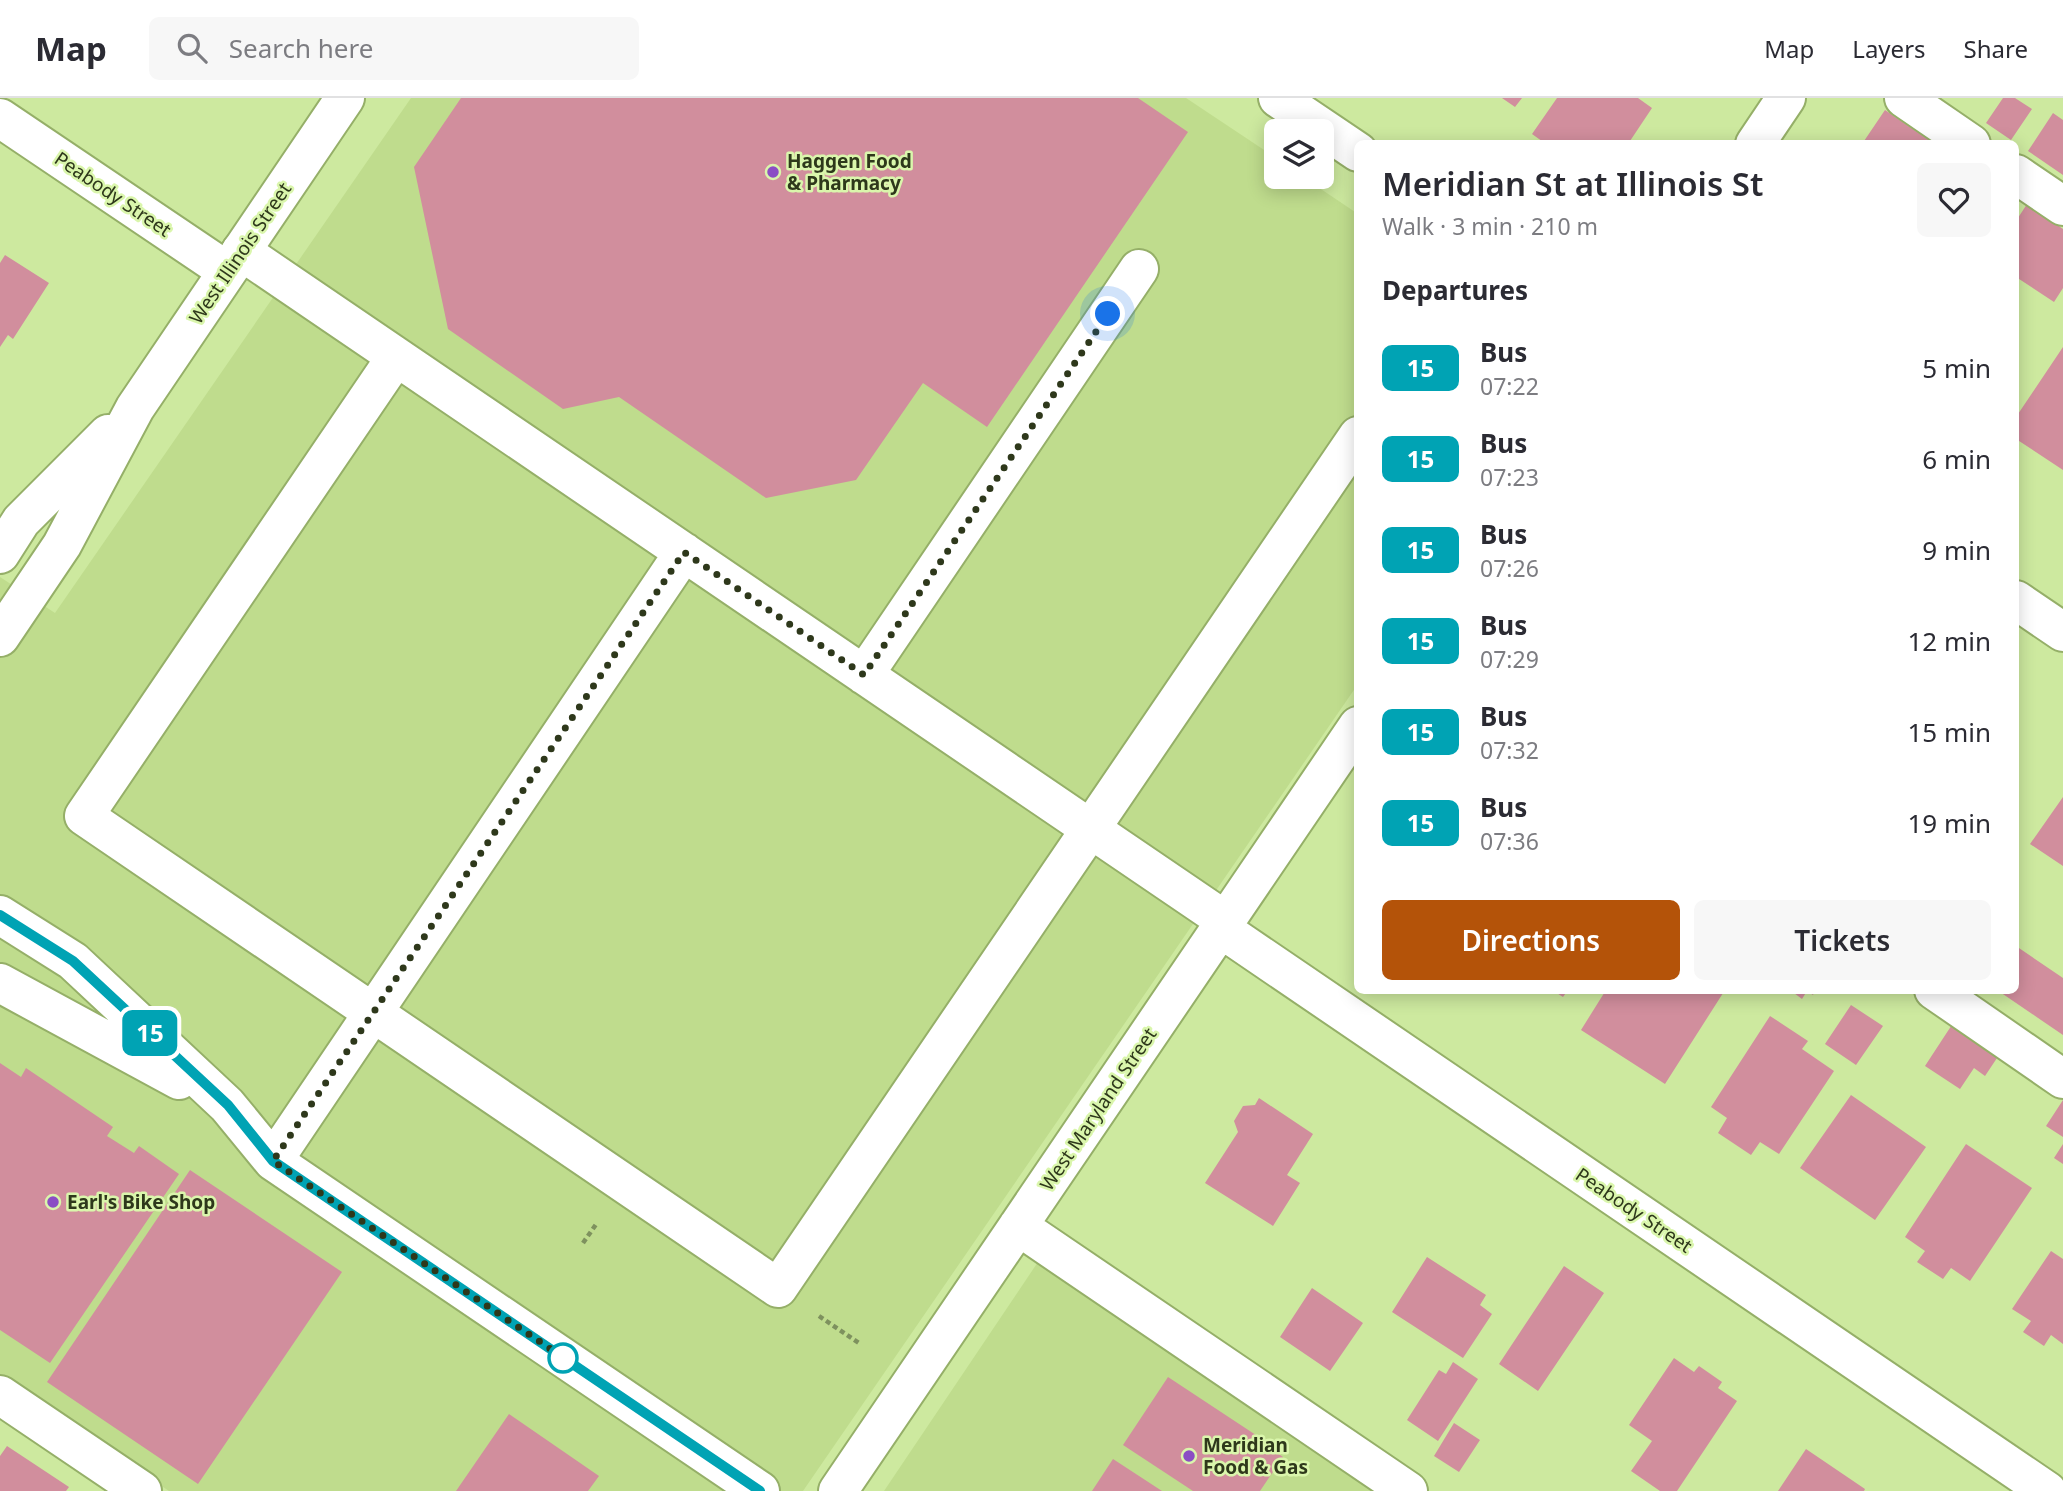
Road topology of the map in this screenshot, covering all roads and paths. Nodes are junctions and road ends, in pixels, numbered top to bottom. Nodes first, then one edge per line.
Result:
1 (345, 98) edge
2 (1278, 98) edge
3 (1786, 98) edge
4 (1904, 98) edge
5 (0, 118) edge
6 (1758, 140) edge
7 (1965, 140) edge
8 (1354, 149) edge
9 (2019, 176) edge
10 (2063, 206) edge
11 (234, 261) junction
12 (1139, 269) dead end
13 (396, 357) junction
14 (135, 408) junction
15 (1354, 442) edge
16 (1, 550) edge
17 (684, 552) junction
18 (2019, 602) edge
19 (2063, 632) edge
20 (0, 637) edge
21 (864, 675) junction
22 (1354, 732) edge
23 (1091, 829) junction
24 (0, 915) edge
25 (1223, 924) junction
26 (0, 983) edge
27 (1940, 994) edge
28 (373, 1013) junction
29 (2063, 1079) edge
30 (228, 1105) junction
31 (273, 1161) junction
32 (1018, 1226) junction
33 (0, 1395) edge
34 (142, 1491) edge
35 (760, 1491) edge
36 (838, 1491) edge
37 (1408, 1491) edge
38 (2047, 1491) edge

1 - 11 street, West Illinois Street
2 - 8 street
3 - 6 street
4 - 7 street
5 - 11 street, Peabody Street
9 - 10 street
11 - 13 street, Peabody Street
11 - 14 street, West Illinois Street
12 - 21 street
13 - 17 street, Peabody Street
13 - 28 street
14 - 16 street, West Illinois Street
14 - 20 street, West Illinois Street
15 - 23 street
17 - 21 street, Peabody Street
17 - 28 street
18 - 19 street
21 - 23 street, Peabody Street
22 - 25 street, West Maryland Street
23 - 25 street, Peabody Street
23 - 28 street
24 - 30 street
25 - 32 street, West Maryland Street
25 - 38 street, Peabody Street
26 - 30 street
27 - 29 street
28 - 31 street
30 - 31 street
31 - 35 street
32 - 36 street, West Maryland Street
32 - 37 street
33 - 34 street

